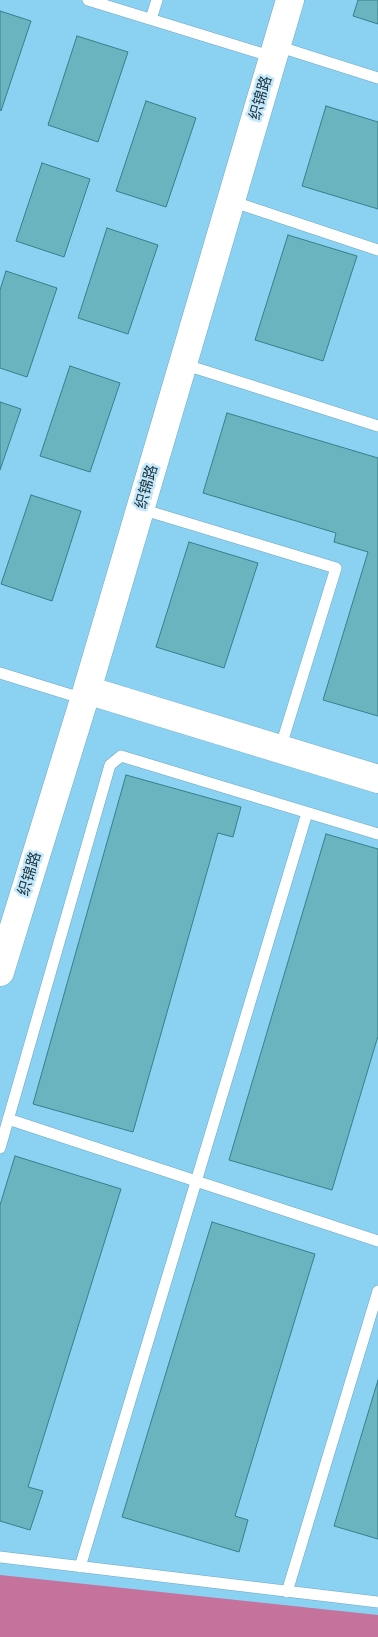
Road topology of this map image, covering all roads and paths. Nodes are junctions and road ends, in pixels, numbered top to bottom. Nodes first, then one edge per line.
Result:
1 (88, 0) edge
2 (157, 0) edge
3 (290, 0) edge
4 (151, 19) junction
5 (275, 52) junction
6 (378, 78) edge
7 (231, 201) junction
8 (378, 250) edge
9 (183, 364) junction
10 (378, 426) edge
11 (140, 509) junction
12 (0, 673) edge
13 (86, 694) junction
14 (280, 749) junction
15 (378, 779) edge
16 (307, 813) junction
17 (378, 834) edge
18 (0, 972) edge
19 (8, 1119) junction
20 (0, 1148) edge
21 (196, 1181) junction
22 (378, 1240) edge
23 (378, 1292) edge
24 (0, 1557) edge
25 (80, 1567) junction
26 (286, 1592) junction
27 (378, 1602) edge

1 - 4 lane
2 - 4 lane
3 - 5 street, 织锦路
4 - 5 lane
5 - 6 lane
5 - 7 street, 织锦路
7 - 8 lane
7 - 9 street, 织锦路
9 - 10 lane
9 - 11 street, 织锦路
11 - 13 street, 织锦路
11 - 14 lane
12 - 13 lane
13 - 14 street
13 - 18 street, 织锦路
14 - 15 street
16 - 17 lane
16 - 19 lane
16 - 21 lane
19 - 20 lane
19 - 21 lane
21 - 22 lane
21 - 25 lane
23 - 26 lane
24 - 25 lane
25 - 26 lane
26 - 27 lane

